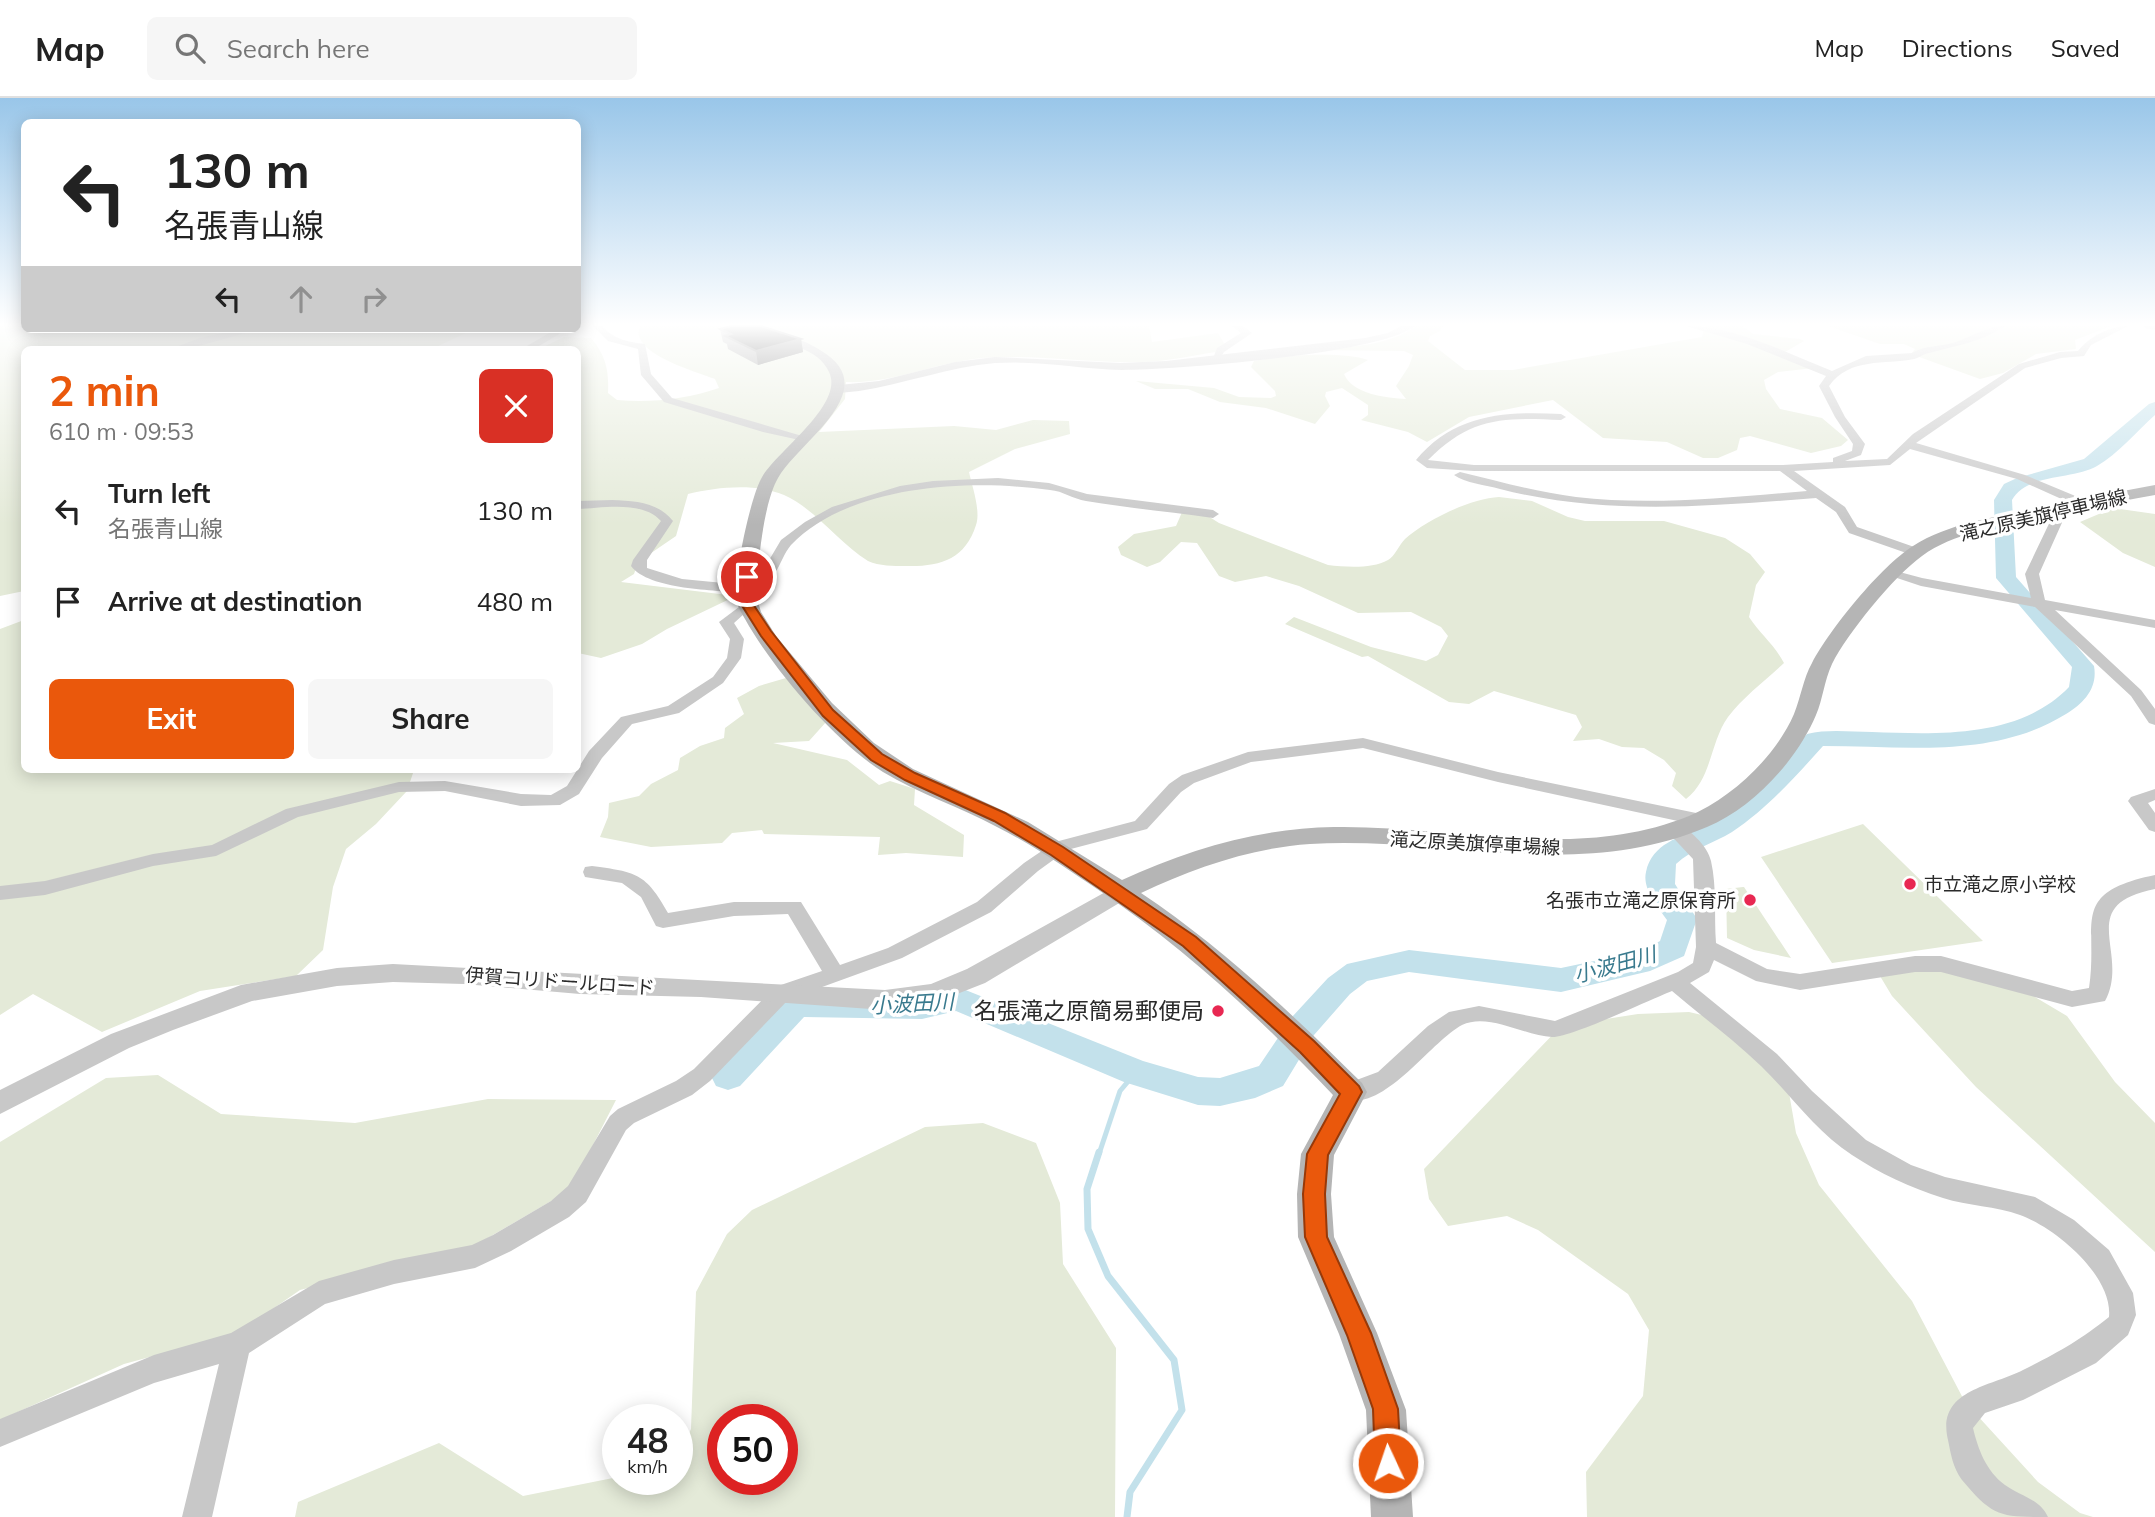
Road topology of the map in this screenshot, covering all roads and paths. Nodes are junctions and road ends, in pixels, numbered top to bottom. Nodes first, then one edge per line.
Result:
1 (661, 392) edge
2 (837, 392) edge
3 (1827, 392) edge
4 (1983, 392) edge
5 (1561, 417) dead end
6 (804, 438) junction
7 (1909, 445) junction
8 (1427, 465) junction
9 (1824, 465) junction
10 (1783, 468) junction
11 (2155, 490) edge
12 (1817, 494) junction
13 (2081, 503) junction
14 (581, 506) edge
15 (2063, 507) junction
16 (1213, 513) dead end
17 (1915, 552) junction
18 (1892, 574) junction
19 (746, 590) junction
20 (2036, 602) junction
21 (2155, 624) edge
22 (2155, 720) edge
23 (2155, 794) edge
24 (1701, 820) junction
25 (2155, 825) edge
26 (1677, 832) junction
27 (1057, 851) junction
28 (592, 872) dead end
29 (2155, 882) edge
30 (0, 893) edge
31 (1118, 893) junction
32 (1706, 947) junction
33 (836, 975) junction
34 (1675, 982) junction
35 (782, 993) junction
36 (1351, 1092) junction
37 (0, 1103) edge
38 (237, 1345) junction
39 (0, 1433) edge
40 (197, 1517) edge
41 (1392, 1517) edge
42 (2033, 1517) edge

1 - 6 street
2 - 6 main road
3 - 9 street
4 - 7 street
5 - 8 street
6 - 19 main road
7 - 9 street
7 - 13 street
8 - 10 street
8 - 12 street
9 - 10 street
10 - 12 street
11 - 13 main road, 滝之原美旗停車場線
12 - 17 street
13 - 15 main road, 滝之原美旗停車場線
14 - 19 street
15 - 17 main road, 滝之原美旗停車場線
15 - 20 street
16 - 19 street
17 - 18 main road, 滝之原美旗停車場線
18 - 20 street
18 - 24 main road, 滝之原美旗停車場線
19 - 27 main road
19 - 30 street
20 - 21 street
20 - 22 street
23 - 25 street
24 - 26 main road, 滝之原美旗停車場線
24 - 27 street
26 - 31 main road, 滝之原美旗停車場線
26 - 32 street
27 - 31 main road
27 - 33 street
28 - 33 street
29 - 32 street
31 - 35 street, 伊賀コリドールロード
31 - 36 main road
32 - 34 street
33 - 35 street
34 - 36 street
34 - 42 street
35 - 37 street, 伊賀コリドールロード
35 - 38 street
36 - 41 main road
38 - 39 street
38 - 40 street

